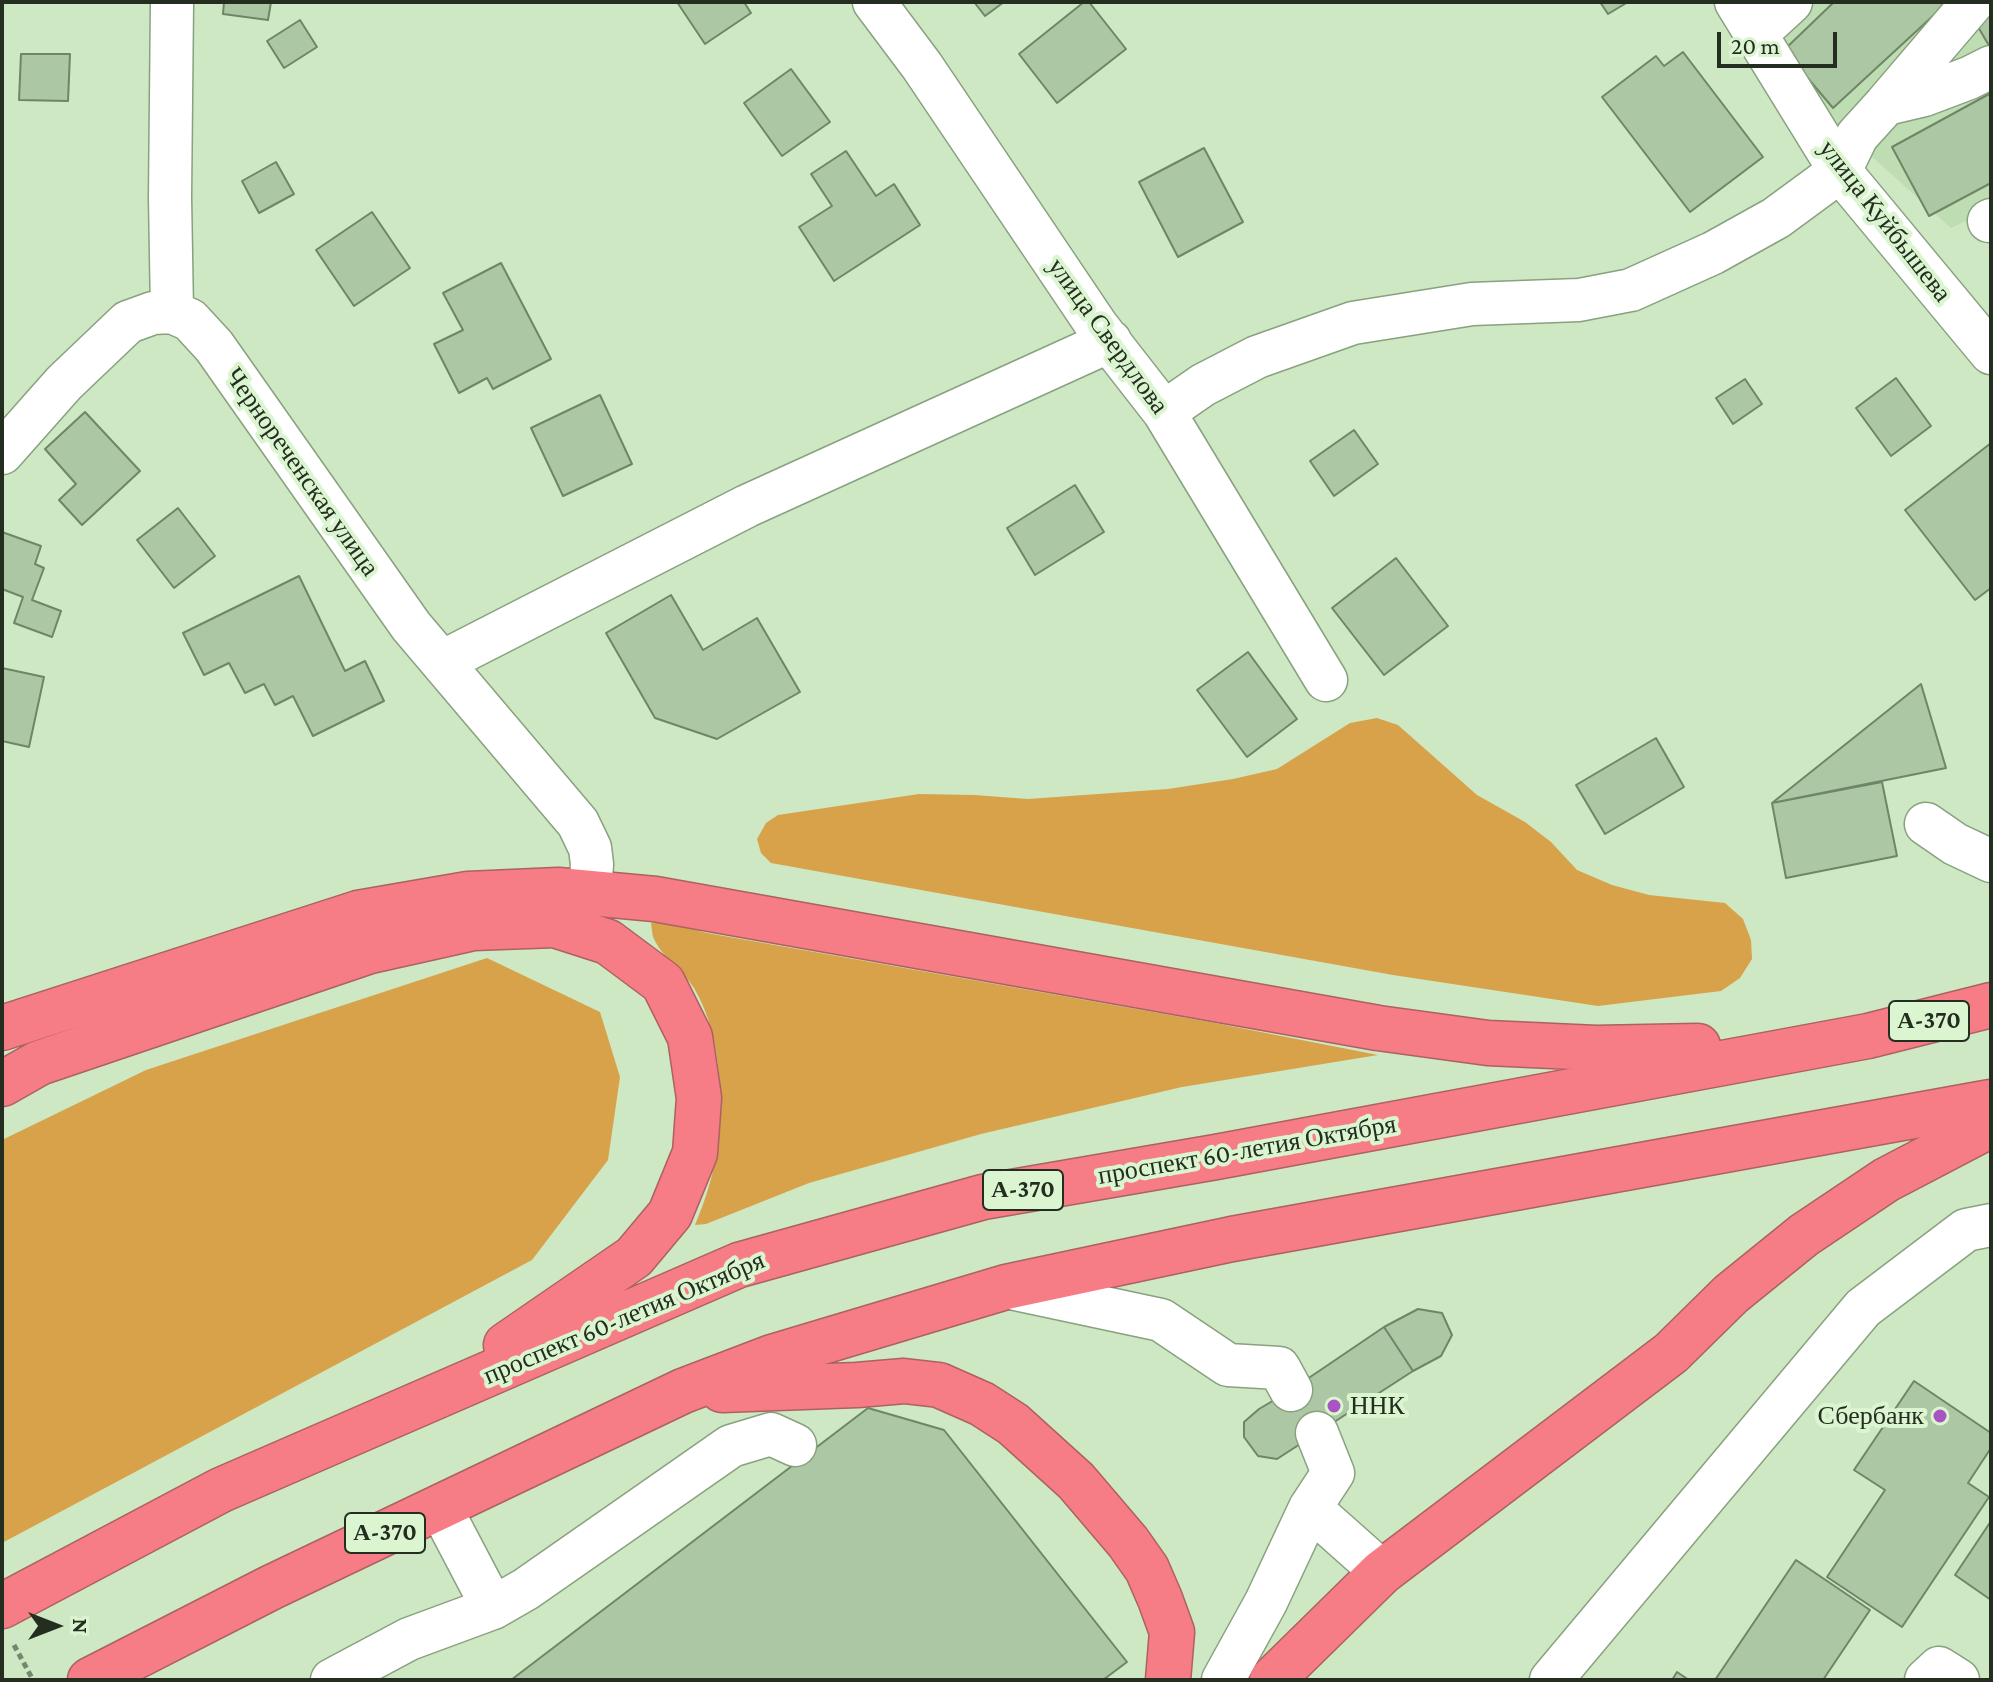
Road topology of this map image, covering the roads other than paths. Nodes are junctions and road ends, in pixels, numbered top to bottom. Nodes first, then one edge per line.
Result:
1 (172, 2) edge
2 (874, 2) edge
3 (1791, 2) edge
4 (1973, 2) edge
5 (1745, 19) edge
6 (1991, 67) edge
7 (1886, 104) junction
8 (1840, 171) junction
9 (172, 312) junction
10 (1110, 341) junction
11 (1991, 353) edge
12 (1164, 412) junction
13 (2, 453) edge
14 (442, 662) junction
15 (1326, 680) dead end
16 (1926, 824) dead end
17 (1991, 861) edge
18 (590, 893) junction
19 (1991, 1005) edge
20 (2, 1028) edge
21 (1868, 1036) junction
22 (2, 1084) edge
23 (1991, 1102) edge
24 (1991, 1125) edge
25 (1991, 1225) edge
26 (1006, 1287) junction
27 (1291, 1390) dead end
28 (683, 1391) junction
29 (1317, 1433) dead end
30 (795, 1445) dead end
31 (221, 1490) junction
32 (440, 1507) junction
33 (1310, 1508) junction
34 (1382, 1572) junction
35 (493, 1608) junction
36 (5, 1620) edge
37 (374, 1669) edge
38 (90, 1680) edge
39 (332, 1680) edge
40 (1168, 1680) edge
41 (1223, 1680) edge
42 (1272, 1680) edge
43 (1551, 1680) edge
44 (1926, 1680) edge
45 (1958, 1680) edge

1 - 9 street
2 - 10 street, улица Свердлова
3 - 5 street
4 - 7 street
5 - 8 street, улица Куйбышева
6 - 7 street
7 - 8 street
8 - 11 street, улица Куйбышева
8 - 12 street
9 - 13 street
9 - 14 street, Чернореченская улица
10 - 12 street, улица Свердлова
10 - 14 street
12 - 15 street, улица Свердлова
14 - 18 street, Чернореченская улица
16 - 17 street
18 - 20 highway
18 - 21 highway
19 - 21 highway, проспект 60-летия Октября / А-370
21 - 31 highway, проспект 60-летия Октября / А-370
22 - 31 highway
23 - 26 highway, А-370
24 - 34 highway
25 - 43 street
26 - 27 street
26 - 28 highway, А-370
28 - 32 highway, А-370
28 - 40 highway
29 - 33 street
30 - 35 street
31 - 36 highway, проспект 60-летия Октября / А-370
32 - 35 street
32 - 38 highway, А-370
33 - 34 street
33 - 41 street
34 - 42 highway
35 - 37 street
37 - 39 street
44 - 45 street

